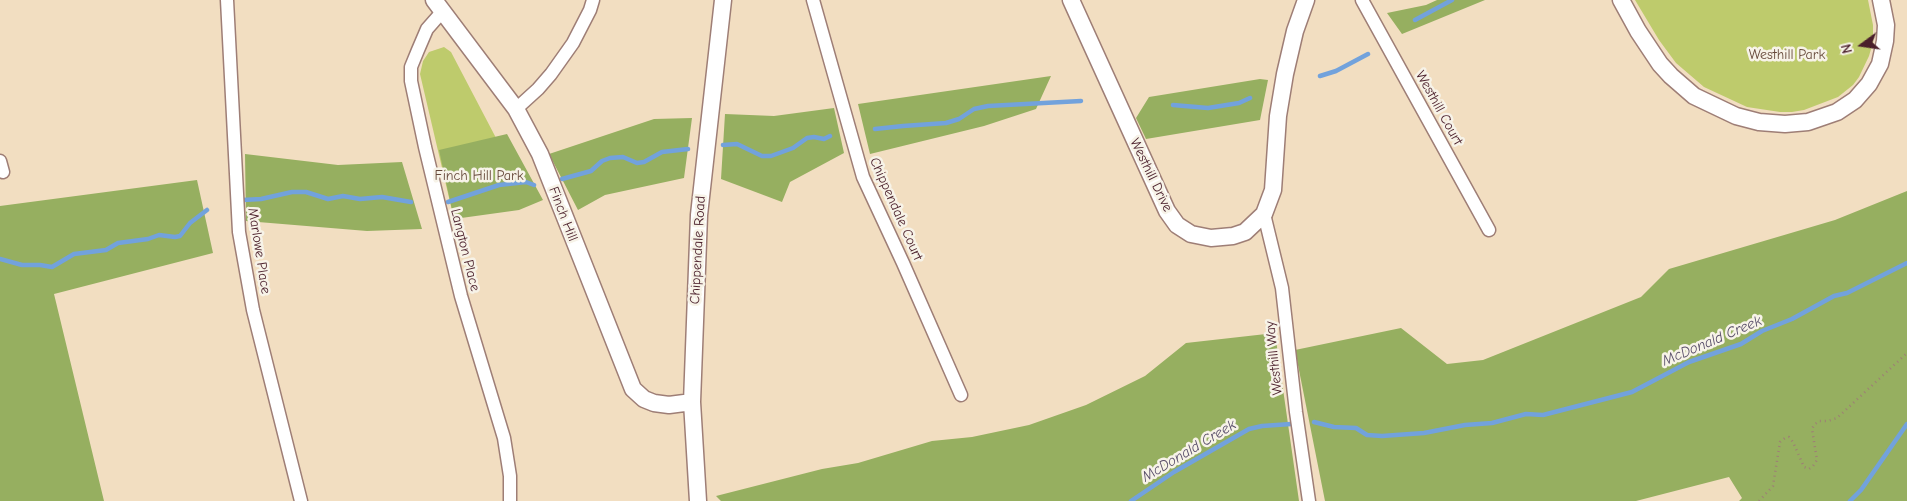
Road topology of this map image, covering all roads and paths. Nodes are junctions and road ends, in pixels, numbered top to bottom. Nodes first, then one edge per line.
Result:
1 (227, 0) edge
2 (593, 0) edge
3 (723, 0) edge
4 (813, 0) edge
5 (1071, 0) edge
6 (1306, 0) edge
7 (1362, 0) edge
8 (1621, 0) edge
9 (1881, 0) edge
10 (438, 6) edge
11 (516, 109) junction
12 (1264, 214) junction
13 (1489, 230) dead end
14 (1907, 354) edge
15 (961, 395) dead end
16 (692, 402) junction
17 (301, 501) edge
18 (510, 501) edge
19 (698, 501) edge
20 (1309, 501) edge
21 (1759, 501) edge

1 - 17 street, Marlowe Place
2 - 11 street
3 - 16 street, Chippendale Road
4 - 15 street, Chippendale Court
5 - 12 street, Westhill Drive
6 - 12 street, Westhill Drive
7 - 13 street, Westhill Court
8 - 9 street
10 - 11 street, Finch Hill
10 - 18 street, Langton Place
11 - 16 street, Finch Hill
12 - 20 street, Westhill Way
14 - 21 path
16 - 19 street, Chippendale Road

